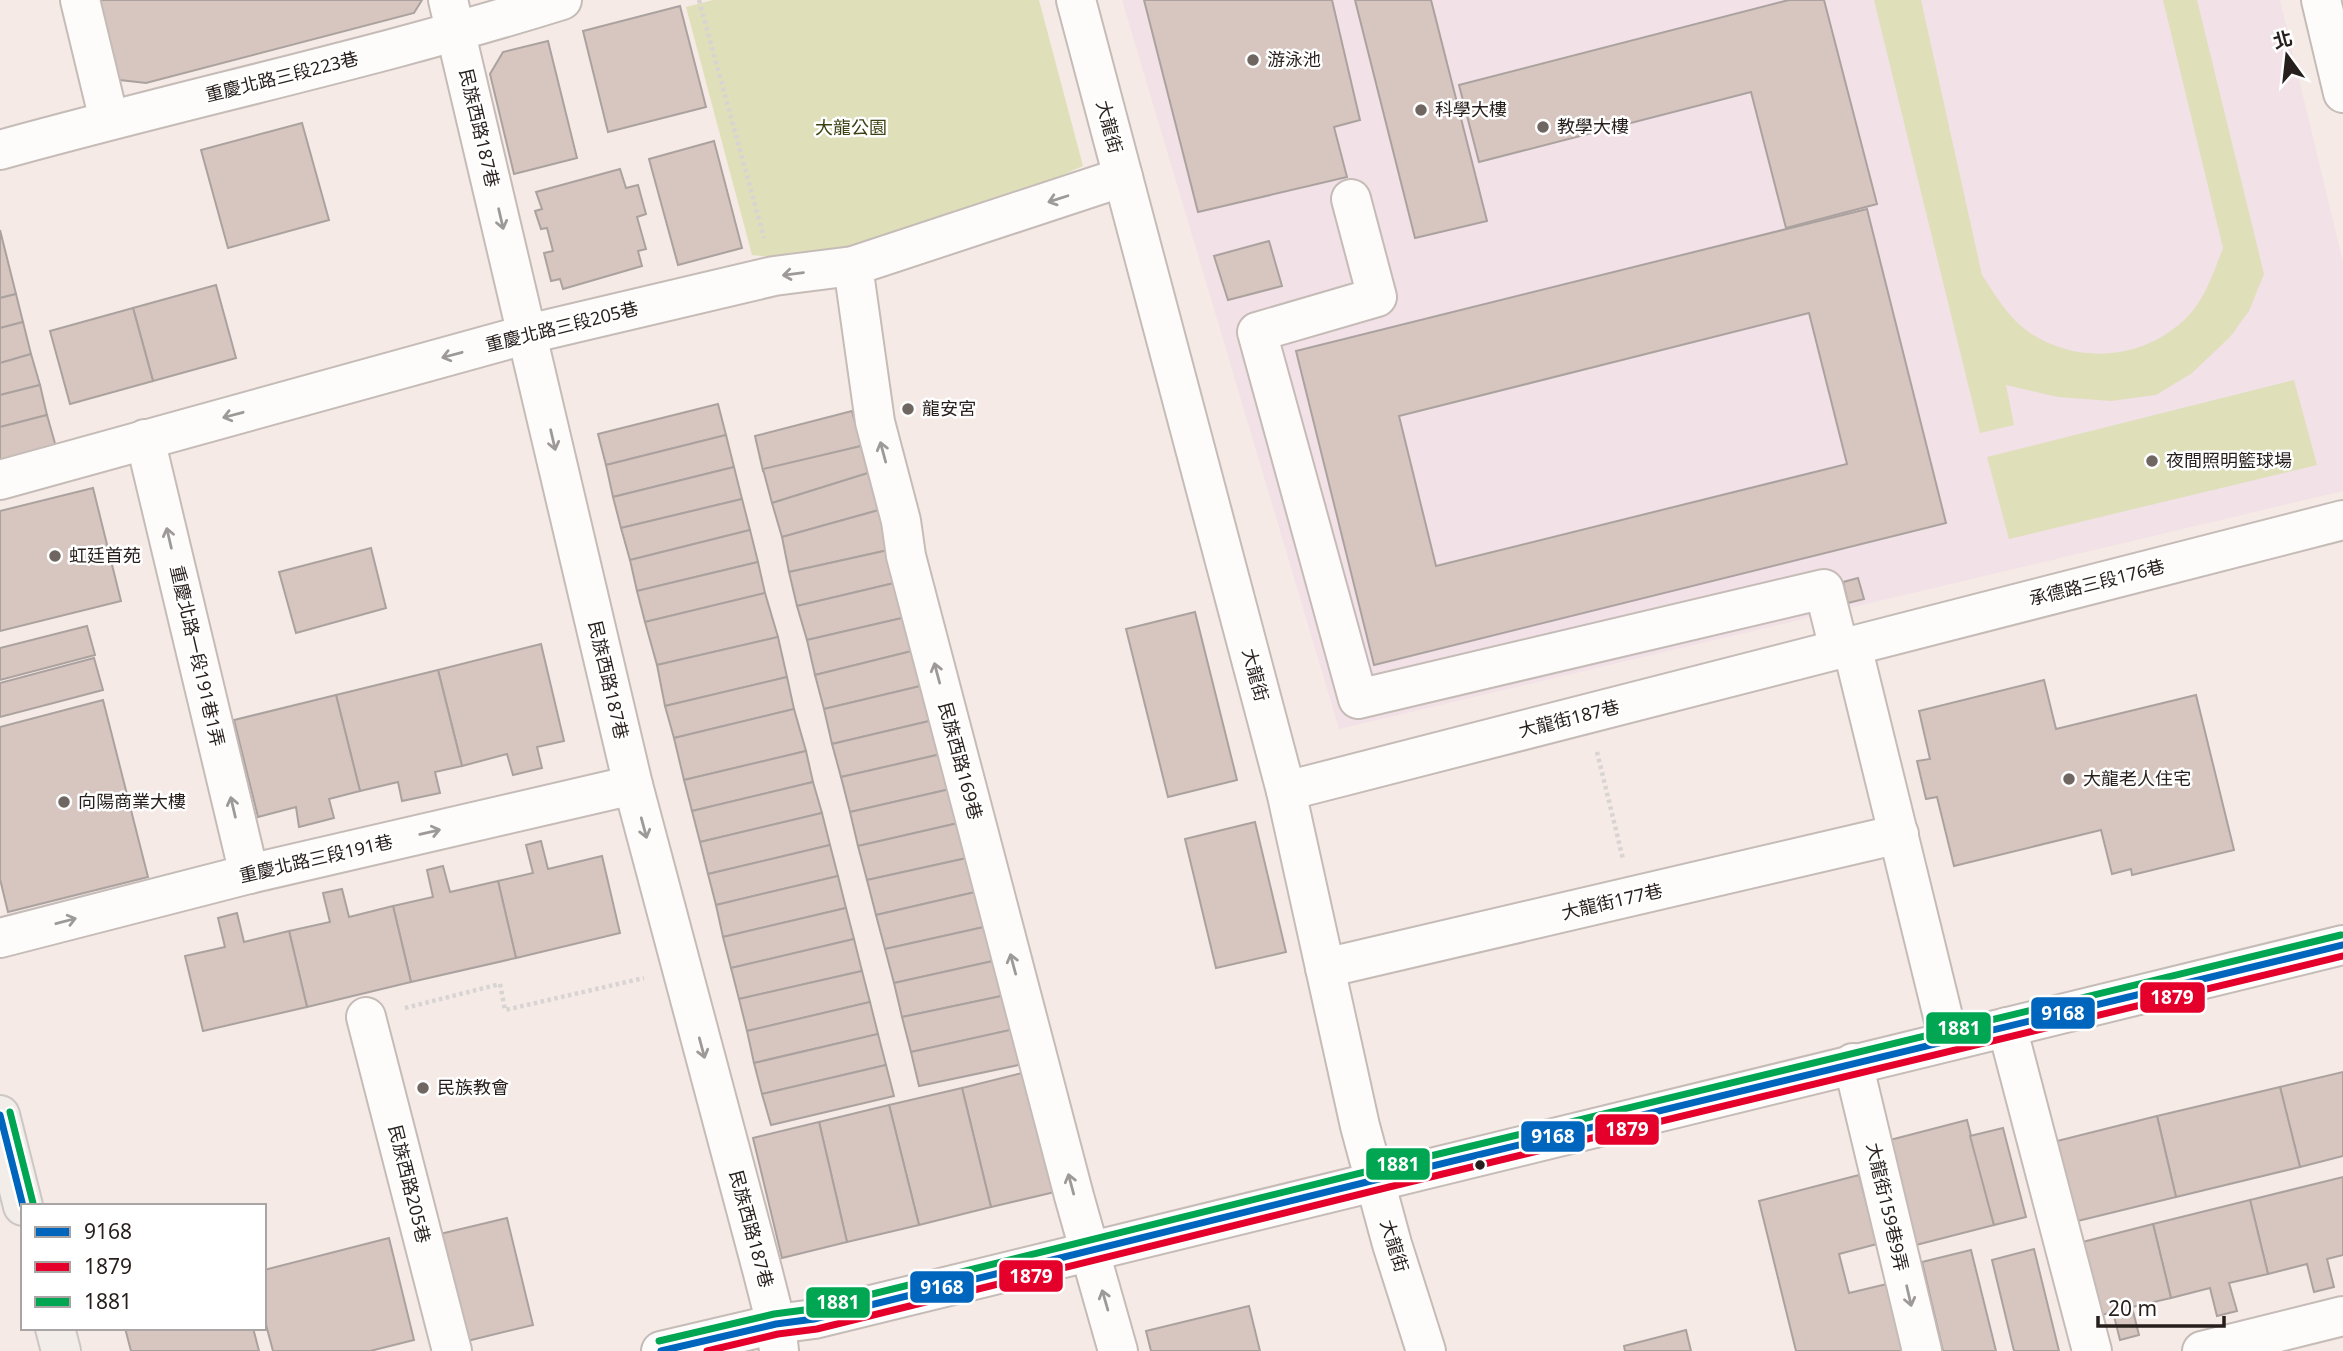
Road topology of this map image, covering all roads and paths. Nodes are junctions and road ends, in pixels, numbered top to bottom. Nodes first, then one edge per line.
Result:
1 (80, 0) edge
2 (562, 0) edge
3 (699, 0) edge
4 (1076, 0) edge
5 (2321, 0) edge
6 (453, 16) edge
7 (2343, 91) edge
8 (109, 120) junction
9 (0, 150) edge
10 (1123, 177) junction
11 (1350, 199) dead end
12 (853, 266) junction
13 (774, 276) junction
14 (528, 334) junction
15 (145, 439) junction
16 (0, 480) edge
17 (2343, 520) edge
18 (1845, 648) junction
19 (1588, 714) junction
20 (633, 785) junction
21 (1286, 791) junction
22 (1899, 834) junction
23 (249, 874) junction
24 (1632, 897) junction
25 (0, 938) edge
26 (2343, 945) edge
27 (1325, 968) junction
28 (681, 969) junction
29 (366, 1017) joint
30 (2007, 1027) junction
31 (1949, 1041) junction
32 (1853, 1063) junction
33 (0, 1115) edge
34 (1375, 1180) junction
35 (22, 1204) edge
36 (1090, 1250) junction
37 (2343, 1316) edge
38 (56, 1330) edge
39 (778, 1337) edge
40 (61, 1351) edge
41 (452, 1351) edge
42 (661, 1351) edge
43 (1118, 1351) edge
44 (1426, 1351) edge
45 (1922, 1351) edge
46 (2092, 1351) edge
47 (2202, 1351) edge

1 - 8 street
2 - 6 street, 重慶北路三段223巷
3 - 13 path
4 - 10 street, 大龍街
5 - 7 street
6 - 8 street, 重慶北路三段223巷
6 -> 14 street, 民族西路187巷
8 - 9 street, 重慶北路三段223巷
10 -> 12 street, 重慶北路三段205巷
10 - 21 street, 大龍街
11 - 18 street
12 -> 13 street, 重慶北路三段205巷
36 -> 12 street, 民族西路169巷
13 - 14 street, 重慶北路三段205巷
14 -> 15 street, 重慶北路三段205巷
14 -> 20 street, 民族西路187巷
15 - 16 street, 重慶北路三段205巷
23 -> 15 street, 重慶北路一段191巷1弄
17 - 18 street, 承德路三段176巷
18 - 19 street, 大龍街187巷
18 - 22 street
19 - 21 street, 大龍街187巷
19 - 24 path
23 -> 20 street, 重慶北路三段191巷
20 -> 28 street, 民族西路187巷
21 - 27 street, 大龍街
22 - 24 street, 大龍街177巷
22 - 31 street
25 -> 23 street, 重慶北路三段191巷
24 - 27 street, 大龍街177巷
26 - 30 street
27 - 34 street, 大龍街
28 - 29 path
28 -> 39 street, 民族西路187巷
29 - 41 street, 民族西路205巷
30 - 31 street
30 - 46 street
31 - 32 street
32 - 34 street
32 -> 45 street, 大龍街159巷9弄
33 - 35 main road
34 - 36 street
34 - 44 street, 大龍街
36 - 39 street
43 -> 36 street, 民族西路169巷
37 - 47 street
38 - 40 main road
39 - 42 street

